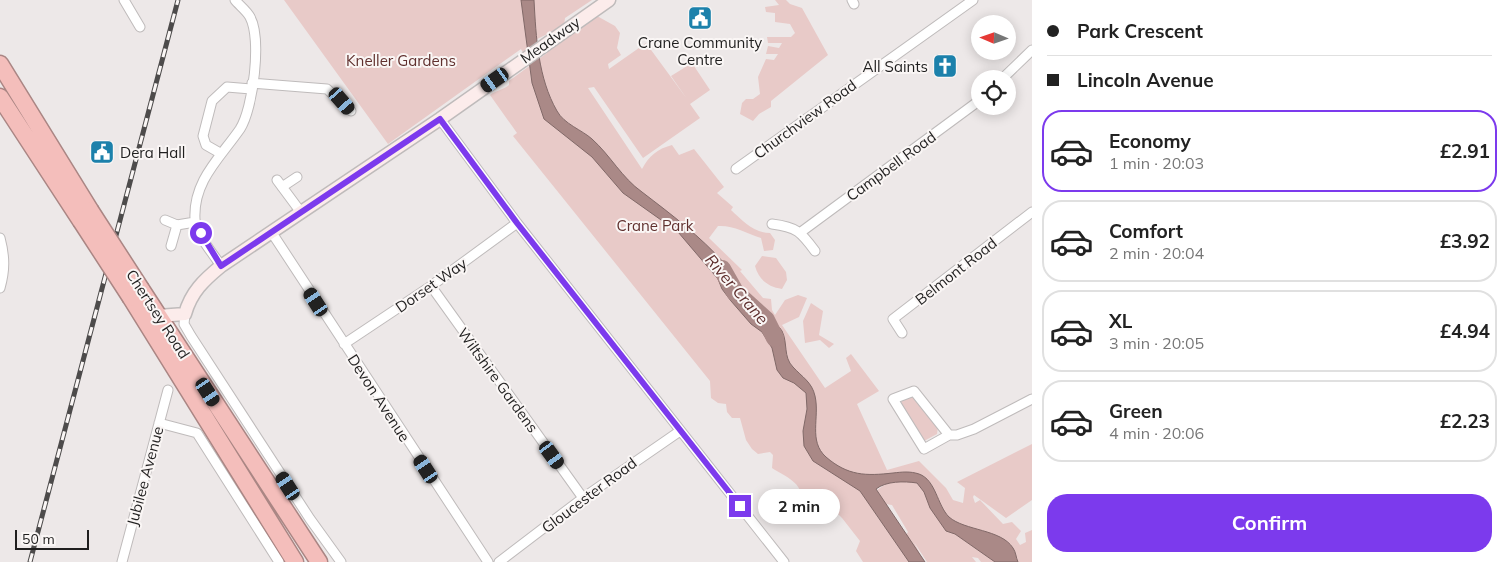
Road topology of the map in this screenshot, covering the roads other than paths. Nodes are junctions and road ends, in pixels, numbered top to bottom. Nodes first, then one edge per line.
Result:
1 (124, 0) edge
2 (234, 0) edge
3 (609, 0) edge
4 (973, 0) edge
5 (140, 27) dead end
6 (1032, 50) edge
7 (0, 64) edge
8 (1011, 70) edge
9 (252, 86) junction
10 (0, 97) edge
11 (971, 107) edge
12 (351, 111) dead end
13 (440, 119) junction
14 (220, 153) junction
15 (736, 169) dead end
16 (297, 177) dead end
17 (300, 212) junction
18 (1032, 212) edge
19 (86, 215) junction
20 (165, 220) dead end
21 (195, 222) junction
22 (517, 223) junction
23 (772, 224) dead end
24 (177, 226) junction
25 (801, 232) junction
26 (272, 233) junction
27 (0, 238) edge
28 (171, 246) dead end
29 (815, 252) dead end
30 (221, 266) junction
31 (431, 286) junction
32 (0, 288) edge
33 (136, 294) junction
34 (185, 314) junction
35 (158, 316) junction
36 (902, 333) dead end
37 (344, 344) junction
38 (168, 390) dead end
39 (1032, 399) edge
40 (159, 423) junction
41 (680, 431) junction
42 (949, 435) junction
43 (583, 498) junction
44 (303, 523) junction
45 (512, 558) edge
46 (122, 562) edge
47 (279, 562) edge
48 (295, 562) edge
49 (319, 562) edge
50 (341, 562) edge
51 (488, 562) edge
52 (498, 562) edge
53 (784, 562) edge

1 - 5 street
2 - 9 street
3 - 13 street, Meadway
4 - 15 street, Churchview Road
6 - 8 street
7 - 19 highway, Chertsey Road
9 - 12 street
9 - 14 street
9 - 14 street
10 - 19 highway, Chertsey Road
11 - 25 street, Campbell Road
13 - 17 street, Meadway
13 - 22 street
14 - 21 street
16 - 17 street
17 - 26 street, Meadway
18 - 36 street, Belmont Road
19 - 33 highway, Chertsey Road, bridge
20 - 24 street
21 - 24 street
21 - 30 street
22 - 31 street, Dorset Way
22 - 41 street
23 - 25 street
24 - 28 street
25 - 29 street
26 - 30 street, Meadway
26 - 37 street, Devon Avenue
27 - 32 street
30 - 34 street, Meadway
31 - 37 street, Dorset Way
31 - 43 street, Wiltshire Gardens
33 - 35 highway, Chertsey Road
33 - 48 highway, Chertsey Road
34 - 35 street
34 - 44 street, Chertsey Road
35 - 44 highway, Chertsey Road
37 - 51 street, Devon Avenue
38 - 40 street, Jubilee Avenue
39 - 42 street
40 - 46 street, Jubilee Avenue
40 - 47 street
41 - 43 street, Gloucester Road
41 - 53 street
42 - 42 street
43 - 45 street, Gloucester Road
44 - 49 highway, Chertsey Road
44 - 50 street, Chertsey Road
45 - 52 street, Gloucester Road

